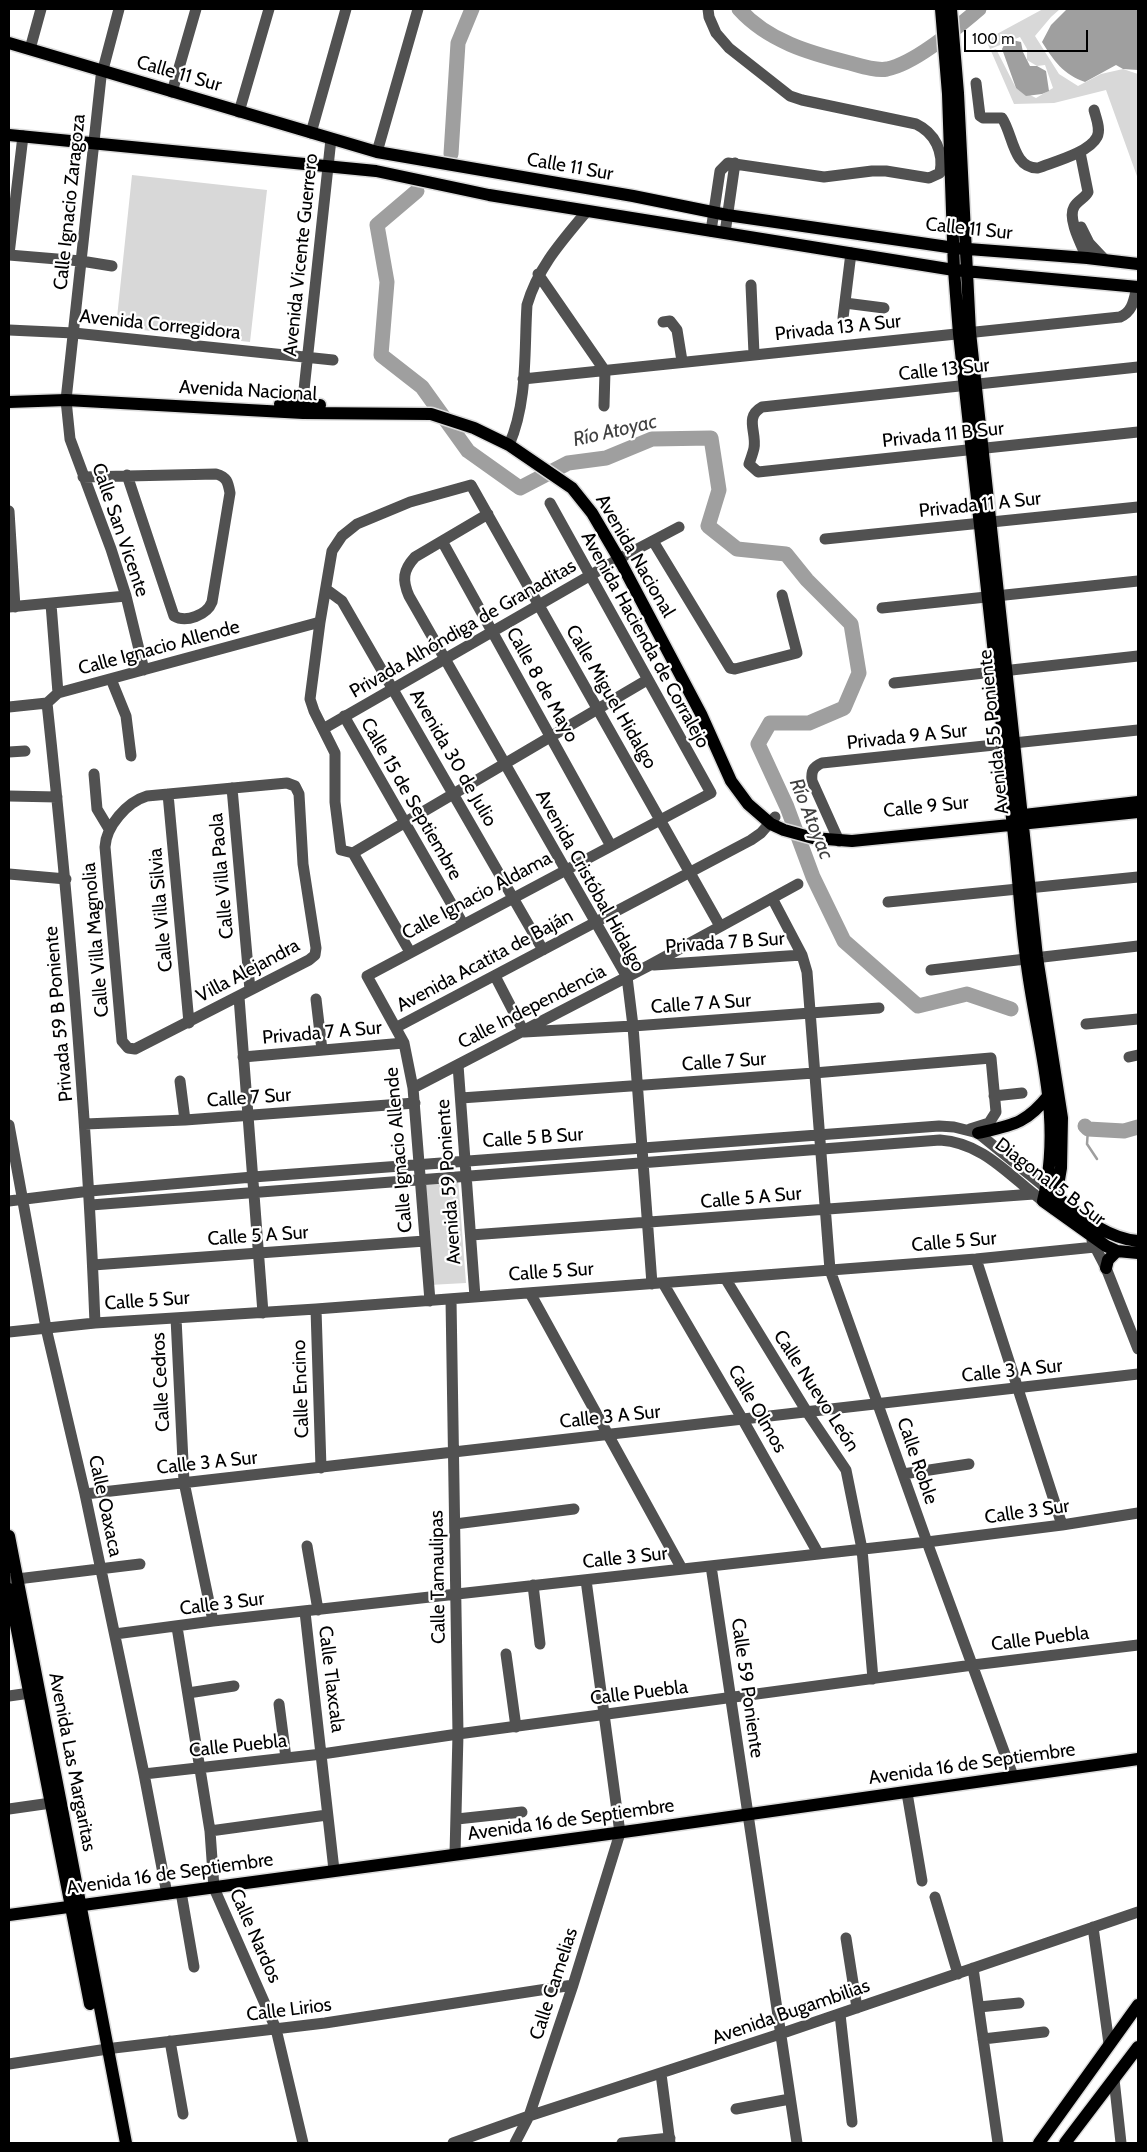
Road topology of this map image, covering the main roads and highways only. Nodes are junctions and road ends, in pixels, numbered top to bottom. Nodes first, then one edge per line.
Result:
1 (941, 9) edge
2 (951, 9) edge
3 (9, 43) edge
4 (953, 93) junction
5 (9, 135) edge
6 (961, 249) junction
7 (1138, 264) edge
8 (960, 270) junction
9 (1138, 287) edge
10 (9, 394) edge
11 (66, 397) junction
12 (9, 402) edge
13 (1138, 802) edge
14 (1138, 812) edge
15 (1018, 820) junction
16 (838, 838) joint
17 (1031, 958) junction
18 (1049, 1095) junction
19 (973, 1131) road end
20 (1046, 1188) junction
21 (1038, 1198) joint
22 (1056, 1203) junction
23 (1138, 1241) edge
24 (1102, 1245) junction
25 (1138, 1253) edge
26 (1106, 1268) road end
27 (9, 1536) edge
28 (13, 1579) edge
29 (9, 1589) edge
30 (34, 1692) junction
31 (1138, 1759) edge
32 (75, 1905) junction
33 (9, 1915) edge
34 (1138, 2004) edge
35 (1138, 2046) edge
36 (104, 2051) junction
37 (117, 2143) edge
38 (126, 2143) edge
39 (1039, 2143) edge
40 (1065, 2143) edge

1 - 4 main road
2 - 4 main road
3 - 6 main road, Calle 11 Sur
4 - 6 main road, Avenida 55 Poniente
5 - 8 main road
6 - 7 main road, Calle 11 Sur
6 - 8 main road, Avenida 55 Poniente
8 - 9 main road
8 - 15 main road, Avenida 55 Poniente
10 - 11 main road, Avenida Nacional
11 - 12 main road, Avenida Nacional
11 - 16 main road, Avenida Nacional
13 - 15 main road, Calle 9 Sur
14 - 15 main road, Calle 9 Sur
15 - 16 main road, Calle 9 Sur
15 - 17 main road, Avenida 55 Poniente
17 - 18 main road, Avenida 55 Poniente
17 - 22 main road, Avenida 55 Poniente
18 - 19 main road
18 - 20 main road, Avenida 55 Poniente
20 - 21 main road, Avenida 55 Poniente
20 - 22 main road, Diagonal 5 B Sur
21 - 22 main road, Diagonal 5 B Sur
22 - 23 main road, Diagonal 5 B Sur
22 - 24 main road, Diagonal 5 B Sur
24 - 25 main road, Calle 5 Sur
24 - 26 main road
27 - 28 main road, Avenida Las Margaritas
28 - 30 main road, Avenida Las Margaritas
29 - 30 main road, Avenida Las Margaritas
30 - 32 main road, Avenida Las Margaritas
31 - 32 main road, Avenida 16 de Septiembre
32 - 33 main road, Avenida 16 de Septiembre
32 - 36 main road, Avenida Las Margaritas
34 - 39 main road
35 - 40 main road
36 - 37 main road, Avenida Las Margaritas
36 - 38 main road, Avenida Las Margaritas

